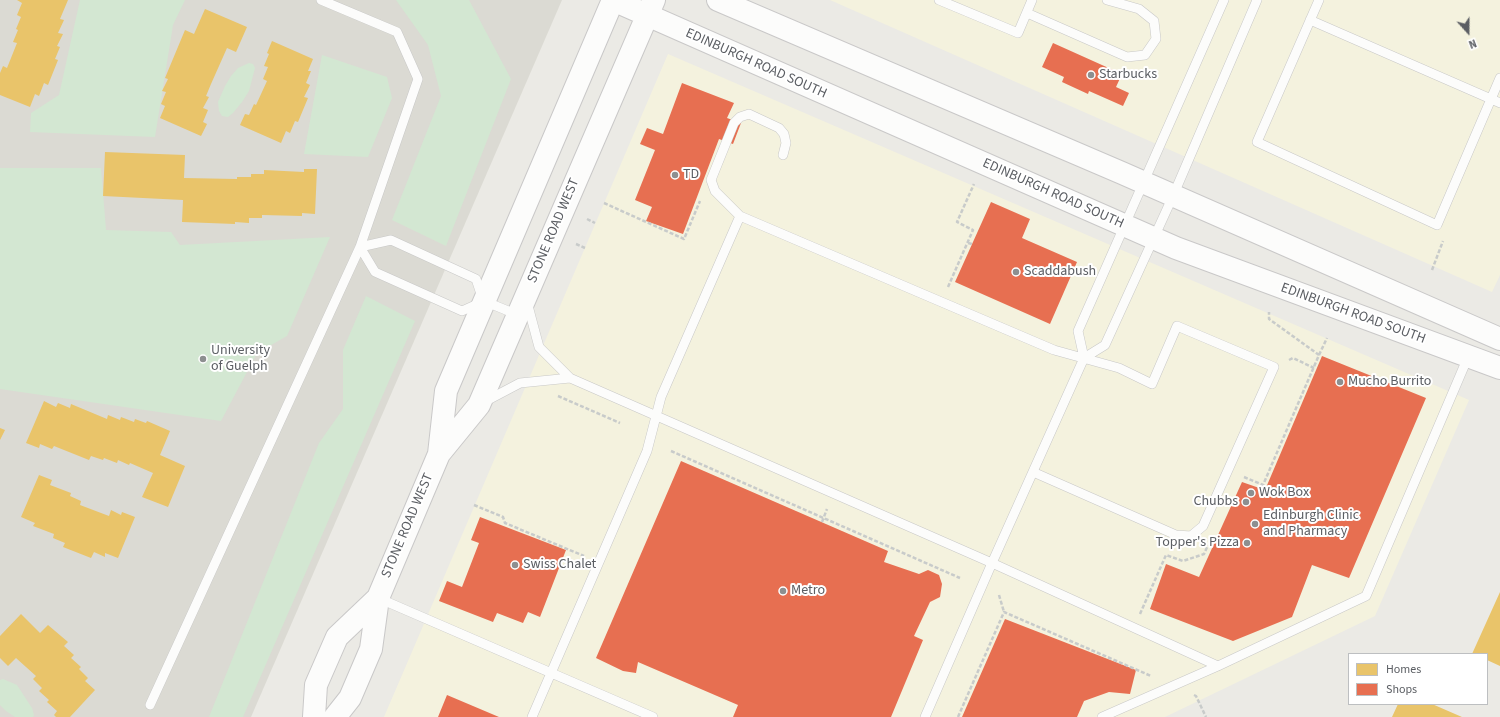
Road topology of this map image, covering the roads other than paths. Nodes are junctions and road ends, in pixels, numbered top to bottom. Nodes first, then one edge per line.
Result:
1 (321, 0) edge
2 (613, 0) edge
3 (718, 0) edge
4 (939, 0) edge
5 (1032, 0) edge
6 (1107, 0) edge
7 (1224, 0) edge
8 (1257, 0) edge
9 (1319, 0) edge
10 (651, 8) edge
11 (1026, 13) junction
12 (1310, 20) junction
13 (1500, 78) edge
14 (1496, 101) edge
15 (783, 155) dead end
16 (1144, 183) junction
17 (1173, 196) junction
18 (740, 216) junction
19 (1124, 225) junction
20 (1153, 238) junction
21 (360, 247) junction
22 (484, 301) junction
23 (522, 306) junction
24 (1500, 339) edge
25 (1468, 356) junction
26 (1084, 358) junction
27 (1500, 368) edge
28 (570, 378) junction
29 (479, 405) junction
30 (656, 416) junction
31 (439, 454) junction
32 (1033, 472) junction
33 (992, 563) junction
34 (378, 598) junction
35 (1218, 666) junction
36 (551, 672) junction
37 (150, 705) dead end
38 (314, 717) edge
39 (335, 717) edge
40 (532, 717) edge
41 (653, 717) edge
42 (925, 717) edge
43 (1102, 717) edge

1 - 21 lane
2 - 10 main road, EDINBURGH ROAD SOUTH
2 - 22 main road, STONE ROAD WEST
3 - 16 main road
4 - 11 lane
5 - 11 lane
6 - 11 lane
7 - 16 lane
8 - 17 lane
9 - 12 lane
10 - 19 main road, EDINBURGH ROAD SOUTH
10 - 23 main road, STONE ROAD WEST
12 - 14 lane
12 - 14 lane
13 - 14 lane
15 - 18 lane
16 - 17 main road
16 - 19 lane
17 - 20 lane
17 - 24 main road
18 - 26 lane
18 - 30 lane
19 - 20 main road, EDINBURGH ROAD SOUTH
19 - 26 lane
20 - 25 main road, EDINBURGH ROAD SOUTH
20 - 26 lane
21 - 22 lane
21 - 22 lane
21 - 37 lane
22 - 23 lane
22 - 31 main road, STONE ROAD WEST
23 - 28 lane
23 - 29 main road, STONE ROAD WEST
25 - 27 main road, EDINBURGH ROAD SOUTH
25 - 35 lane
26 - 32 lane
26 - 32 lane
28 - 29 lane
28 - 30 lane
29 - 31 main road, STONE ROAD WEST
30 - 33 lane
30 - 36 lane
31 - 34 main road, STONE ROAD WEST
32 - 33 lane
33 - 35 lane
33 - 42 lane
34 - 36 lane
34 - 38 main road, STONE ROAD WEST
34 - 39 main road, STONE ROAD WEST
35 - 43 lane
36 - 40 lane
36 - 41 lane

